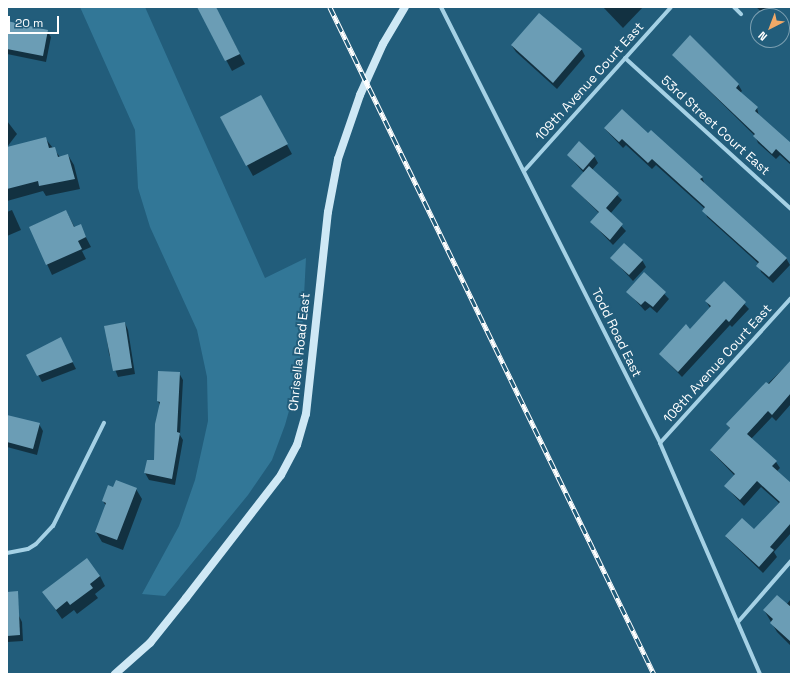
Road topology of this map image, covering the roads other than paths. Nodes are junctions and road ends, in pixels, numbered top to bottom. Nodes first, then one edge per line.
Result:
1 (405, 7) edge
2 (441, 7) edge
3 (671, 7) edge
4 (734, 7) edge
5 (741, 14) dead end
6 (625, 58) junction
7 (524, 171) junction
8 (791, 209) edge
9 (791, 298) edge
10 (104, 423) dead end
11 (660, 443) junction
12 (7, 553) edge
13 (791, 561) edge
14 (738, 622) junction
15 (115, 674) edge
16 (760, 674) edge

1 - 15 street, Chrisella Road East
2 - 7 street, Todd Road East
3 - 6 street, 109th Avenue Court East
4 - 5 street
6 - 7 street, 109th Avenue Court East
6 - 8 street, 53rd Street Court East
7 - 11 street, Todd Road East
9 - 11 street, 108th Avenue Court East
10 - 12 street
11 - 14 street, Todd Road East
13 - 14 street
14 - 16 street, Todd Road East

